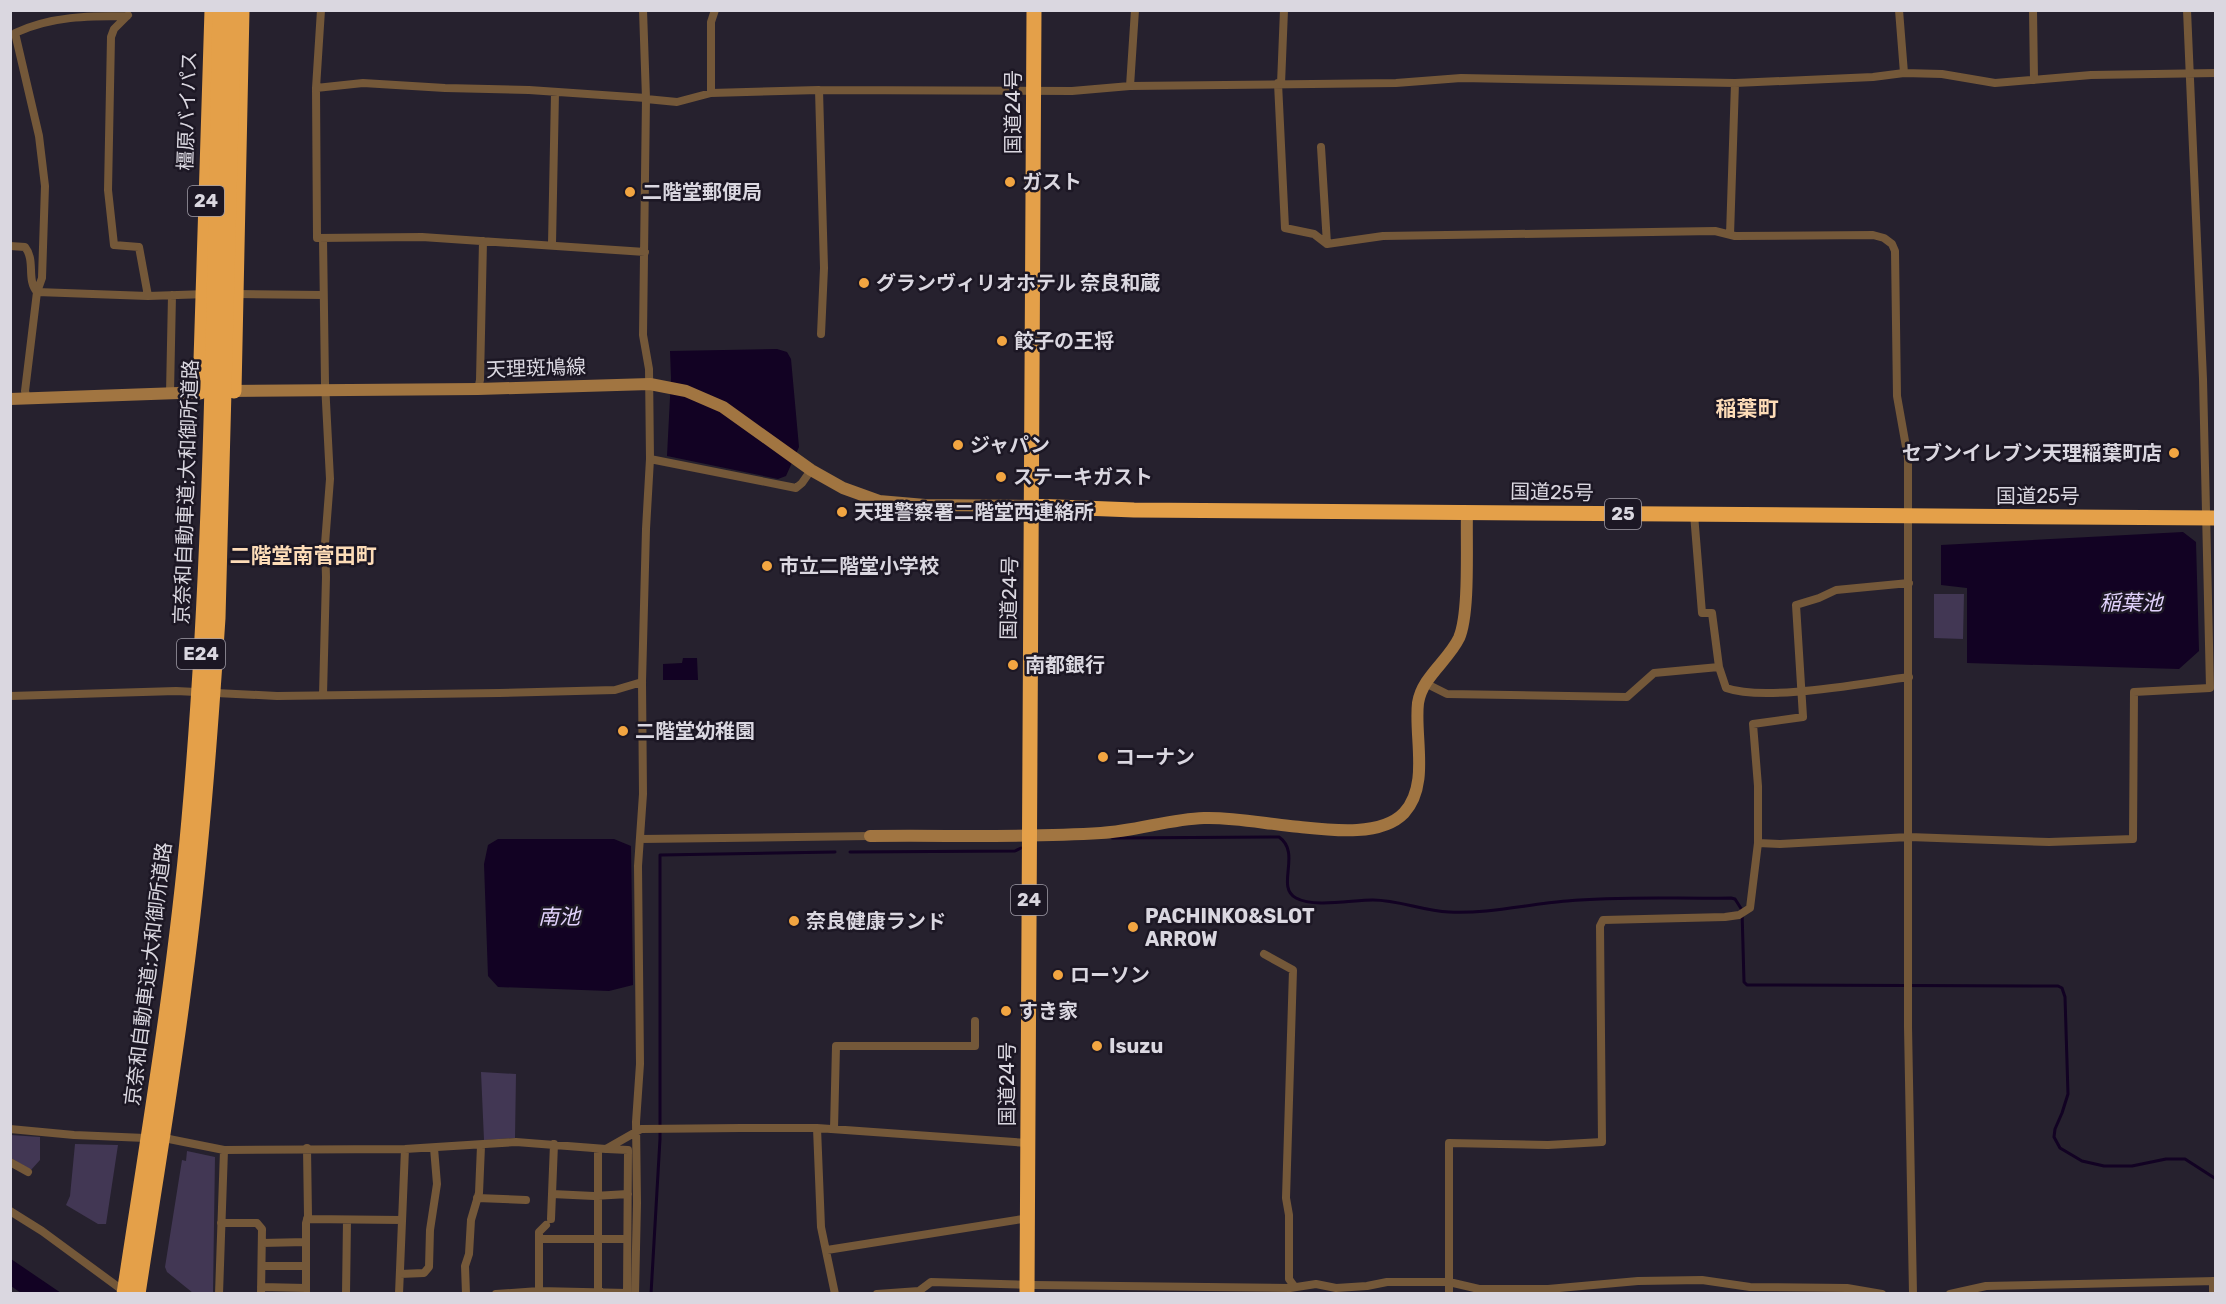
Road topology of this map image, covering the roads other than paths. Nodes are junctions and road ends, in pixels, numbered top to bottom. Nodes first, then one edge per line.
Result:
1 (212, 10) edge
2 (220, 10) edge
3 (234, 10) edge
4 (242, 10) edge
5 (321, 10) edge
6 (643, 10) edge
7 (715, 10) edge
8 (1034, 10) edge
9 (1135, 10) edge
10 (1284, 10) edge
11 (1899, 10) edge
12 (2032, 10) edge
13 (2187, 10) edge
14 (128, 13) edge
15 (2190, 72) junction
16 (1904, 73) junction
17 (2216, 73) edge
18 (2034, 80) junction
19 (1735, 82) junction
20 (1280, 83) junction
21 (1130, 86) junction
22 (316, 88) junction
23 (819, 90) junction
24 (1034, 90) junction
25 (555, 93) junction
26 (711, 93) junction
27 (646, 99) junction
28 (1322, 147) dead end
29 (1730, 235) junction
30 (323, 238) junction
31 (483, 241) junction
32 (552, 244) junction
33 (1327, 244) junction
34 (10, 246) edge
35 (645, 252) junction
36 (36, 292) junction
37 (203, 294) junction
38 (236, 294) junction
39 (172, 295) junction
40 (323, 295) junction
41 (148, 296) junction
42 (821, 334) dead end
43 (650, 384) junction
44 (478, 389) junction
45 (325, 390) junction
46 (234, 391) junction
47 (200, 392) junction
48 (170, 393) junction
49 (10, 399) edge
50 (27, 399) junction
51 (650, 459) junction
52 (806, 466) junction
53 (1032, 506) junction
54 (1467, 512) junction
55 (1694, 514) junction
56 (1907, 516) junction
57 (2211, 518) edge
58 (1909, 584) junction
59 (1719, 667) junction
60 (1909, 677) junction
61 (642, 682) junction
62 (1427, 684) junction
63 (1800, 690) junction
64 (323, 695) junction
65 (10, 696) edge
66 (1029, 835) junction
67 (870, 836) joint
68 (1909, 837) junction
69 (640, 839) junction
70 (1758, 843) junction
71 (1264, 954) dead end
72 (975, 1021) dead end
73 (817, 1128) junction
74 (10, 1129) edge
75 (834, 1129) junction
76 (633, 1133) junction
77 (1028, 1143) junction
78 (554, 1144) junction
79 (481, 1146) junction
80 (307, 1148) junction
81 (434, 1148) junction
82 (405, 1149) junction
83 (602, 1149) junction
84 (224, 1150) junction
85 (628, 1150) junction
86 (10, 1162) edge
87 (28, 1172) dead end
88 (552, 1194) junction
89 (628, 1194) junction
90 (598, 1195) junction
91 (477, 1198) junction
92 (526, 1200) dead end
93 (10, 1205) edge
94 (13, 1212) edge
95 (1029, 1218) junction
96 (307, 1219) junction
97 (346, 1220) junction
98 (402, 1220) junction
99 (221, 1223) junction
100 (539, 1239) junction
101 (598, 1239) junction
102 (627, 1239) junction
103 (306, 1242) junction
104 (262, 1243) junction
105 (827, 1250) junction
106 (262, 1266) junction
107 (306, 1266) junction
108 (400, 1274) junction
109 (108, 1278) junction
110 (1449, 1282) junction
111 (2214, 1286) edge
112 (1028, 1289) edge
113 (1291, 1289) edge
114 (261, 1290) edge
115 (306, 1291) edge
116 (539, 1292) edge
117 (126, 1293) edge
118 (138, 1293) edge
119 (145, 1293) edge
120 (219, 1293) edge
121 (346, 1293) edge
122 (399, 1293) edge
123 (466, 1293) edge
124 (496, 1293) edge
125 (601, 1293) edge
126 (627, 1293) edge
127 (635, 1293) edge
128 (834, 1293) edge
129 (877, 1293) edge
130 (1449, 1293) edge
131 (1882, 1293) edge
132 (1913, 1293) edge
133 (1950, 1293) edge

1 - 37 highway, 橿原バイパス / 24
2 - 117 highway, 京奈和自動車道;大和御所道路 / E24, bridge
3 - 118 highway, 京奈和自動車道;大和御所道路 / E24, bridge
4 - 38 highway, 24
5 - 22 street
6 - 27 street
7 - 26 street
8 - 24 highway, 国道24号 / 24
9 - 21 street
10 - 20 street
11 - 16 street
12 - 18 street
13 - 15 street
14 - 36 street
14 - 41 street
15 - 17 street
15 - 18 street
15 - 57 street
16 - 18 street
16 - 19 street
19 - 20 street
19 - 29 street
20 - 21 street
20 - 33 street
21 - 24 street
22 - 25 street
22 - 30 street
23 - 24 street
23 - 26 street
23 - 42 street
24 - 53 highway, 国道24号 / 24
25 - 27 street
25 - 32 street
26 - 27 street
27 - 35 street
28 - 33 street
29 - 33 street
29 - 56 street
30 - 31 street
30 - 40 street
31 - 32 street
31 - 44 street
32 - 35 street
34 - 36 street
35 - 43 street
36 - 41 street
36 - 50 street
37 - 38 street
37 - 39 street
37 - 47 highway, 橿原バイパス / 24
38 - 40 street
38 - 46 highway, 24
39 - 41 street
39 - 48 street
40 - 45 street
43 - 44 main road, 天理斑鳩線
43 - 51 street
43 - 52 main road, 天理斑鳩線
44 - 45 main road, 天理斑鳩線
45 - 46 main road, 天理斑鳩線
45 - 64 street
46 - 47 main road, 天理斑鳩線
47 - 48 main road, 天理斑鳩線
48 - 50 main road, 天理斑鳩線
49 - 50 main road, 天理斑鳩線
51 - 52 street
51 - 61 street
52 - 53 main road, 天理斑鳩線
53 - 54 highway, 国道25号 / 25
53 - 66 highway, 国道24号 / 24
54 - 55 highway, 国道25号 / 25
54 - 62 main road
55 - 56 highway, 国道25号 / 25
55 - 59 street
56 - 57 highway, 国道25号 / 25
56 - 58 street
57 - 68 street
58 - 60 street
58 - 63 street
59 - 62 street
59 - 63 street
60 - 63 street
60 - 68 street
61 - 64 street
61 - 69 street
62 - 66 main road
63 - 70 street
64 - 65 street
66 - 67 main road
66 - 77 highway, 国道24号 / 24
67 - 69 street
68 - 70 street
68 - 132 street
69 - 76 street
70 - 110 street
71 - 113 street
72 - 75 street
73 - 75 street
73 - 76 street
73 - 105 street
74 - 84 street
75 - 77 street
76 - 83 street
76 - 85 street
76 - 127 street
77 - 95 highway, 国道24号 / 24
78 - 79 street
78 - 83 street
78 - 88 street
79 - 81 street
79 - 91 street
80 - 82 street
80 - 84 street
80 - 96 street
81 - 82 street
81 - 108 street
82 - 98 street
83 - 85 street
83 - 90 street
84 - 99 street
85 - 89 street
86 - 87 street
88 - 90 street
88 - 100 street
89 - 90 street
89 - 102 street
90 - 101 street
91 - 92 street
91 - 123 street
93 - 94 street
94 - 109 street
95 - 105 street
95 - 112 highway, 国道24号 / 24
96 - 97 street
96 - 103 street
97 - 98 street
97 - 121 street
98 - 108 street
99 - 104 street
99 - 120 street
100 - 101 street
100 - 116 street
101 - 102 street
101 - 125 street
102 - 126 street
103 - 104 street
103 - 107 street
104 - 106 street
105 - 128 street
106 - 107 street
106 - 114 street
107 - 115 street
108 - 122 street
109 - 117 street
109 - 119 street
110 - 113 street
110 - 130 street
110 - 131 street
111 - 133 street
112 - 113 street
112 - 129 street
114 - 115 street
116 - 124 street
116 - 125 street
125 - 126 street

